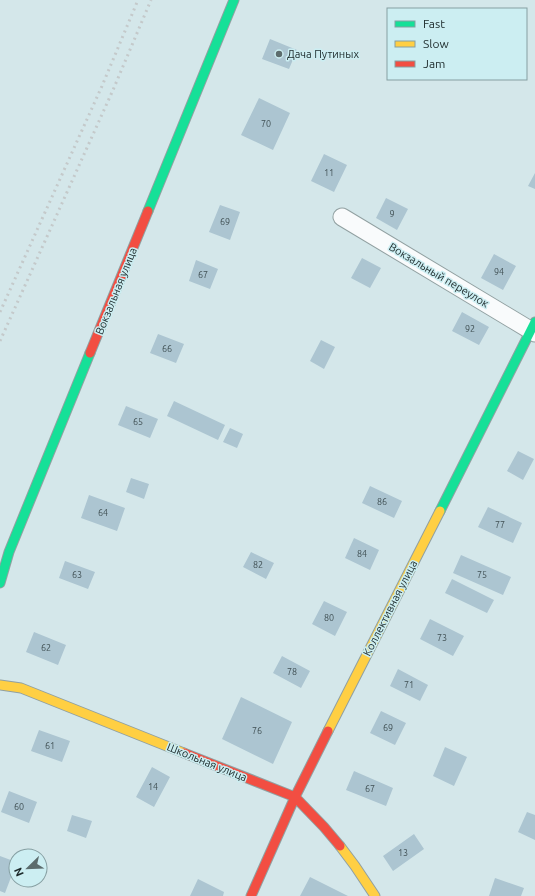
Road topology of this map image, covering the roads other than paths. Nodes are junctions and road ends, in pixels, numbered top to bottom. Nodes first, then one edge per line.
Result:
1 (234, 0) edge
2 (342, 217) dead end
3 (534, 329) edge
4 (0, 583) edge
5 (0, 685) edge
6 (295, 797) junction
7 (251, 896) edge
8 (375, 896) edge

1 - 4 street, Вокзальная улица
2 - 3 street, Вокзальный переулок
3 - 6 street, Коллективная улица
5 - 6 street, Школьная улица
6 - 7 street, Коллективная улица
6 - 8 street, Школьная улица

